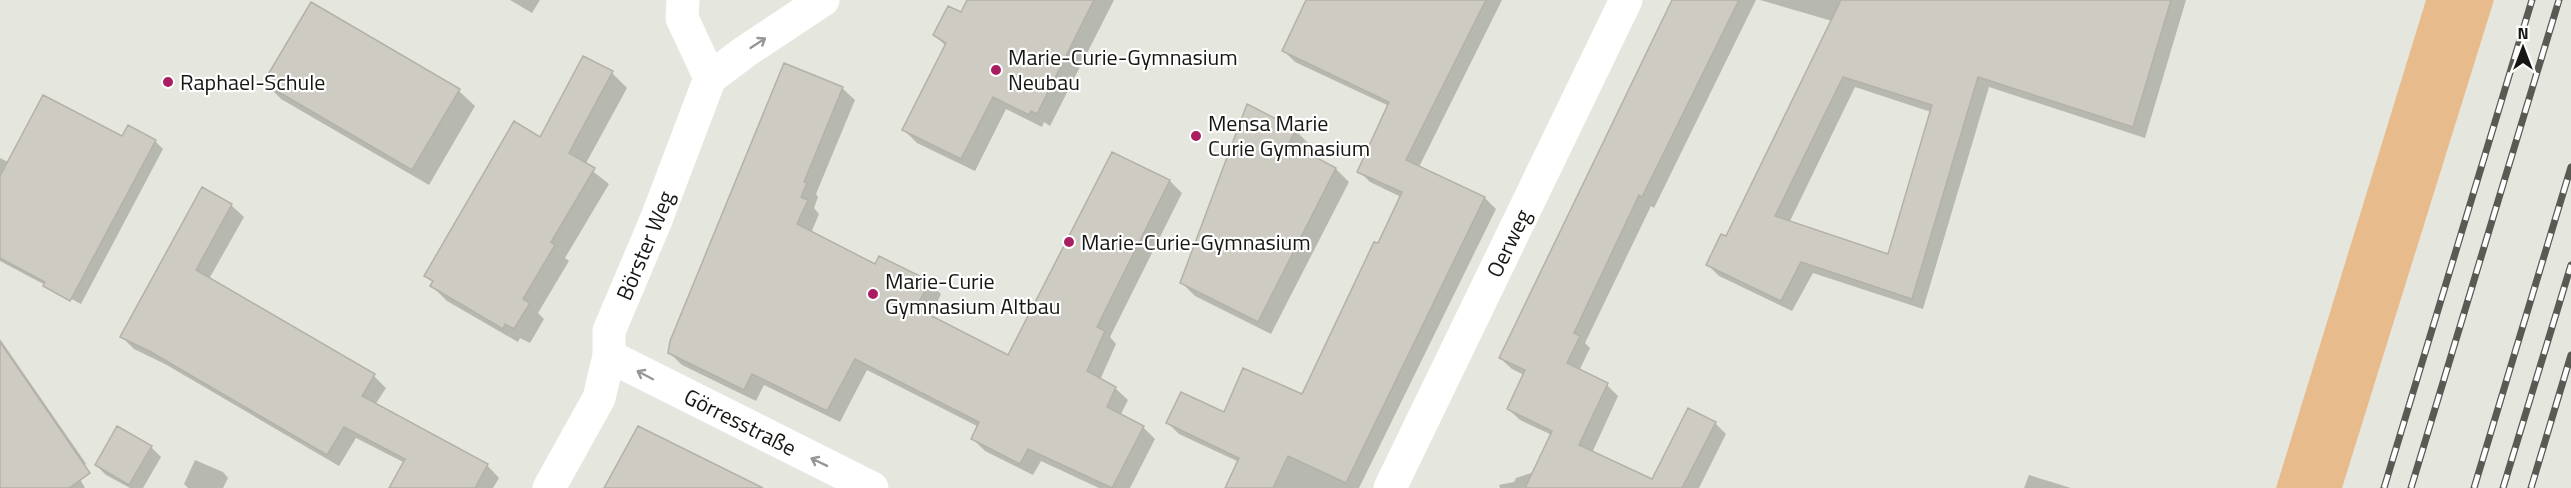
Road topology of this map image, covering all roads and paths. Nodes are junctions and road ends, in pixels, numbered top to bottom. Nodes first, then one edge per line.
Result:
1 (683, 0) edge
2 (823, 0) edge
3 (1626, 0) edge
4 (711, 78) junction
5 (609, 356) junction
6 (549, 488) edge
7 (872, 488) edge
8 (1390, 488) edge

1 - 4 street
4 -> 2 street
3 - 8 street, Oerweg
4 - 5 street, Börster Weg
5 - 6 street, Börster Weg
7 -> 5 street, Görresstraße

